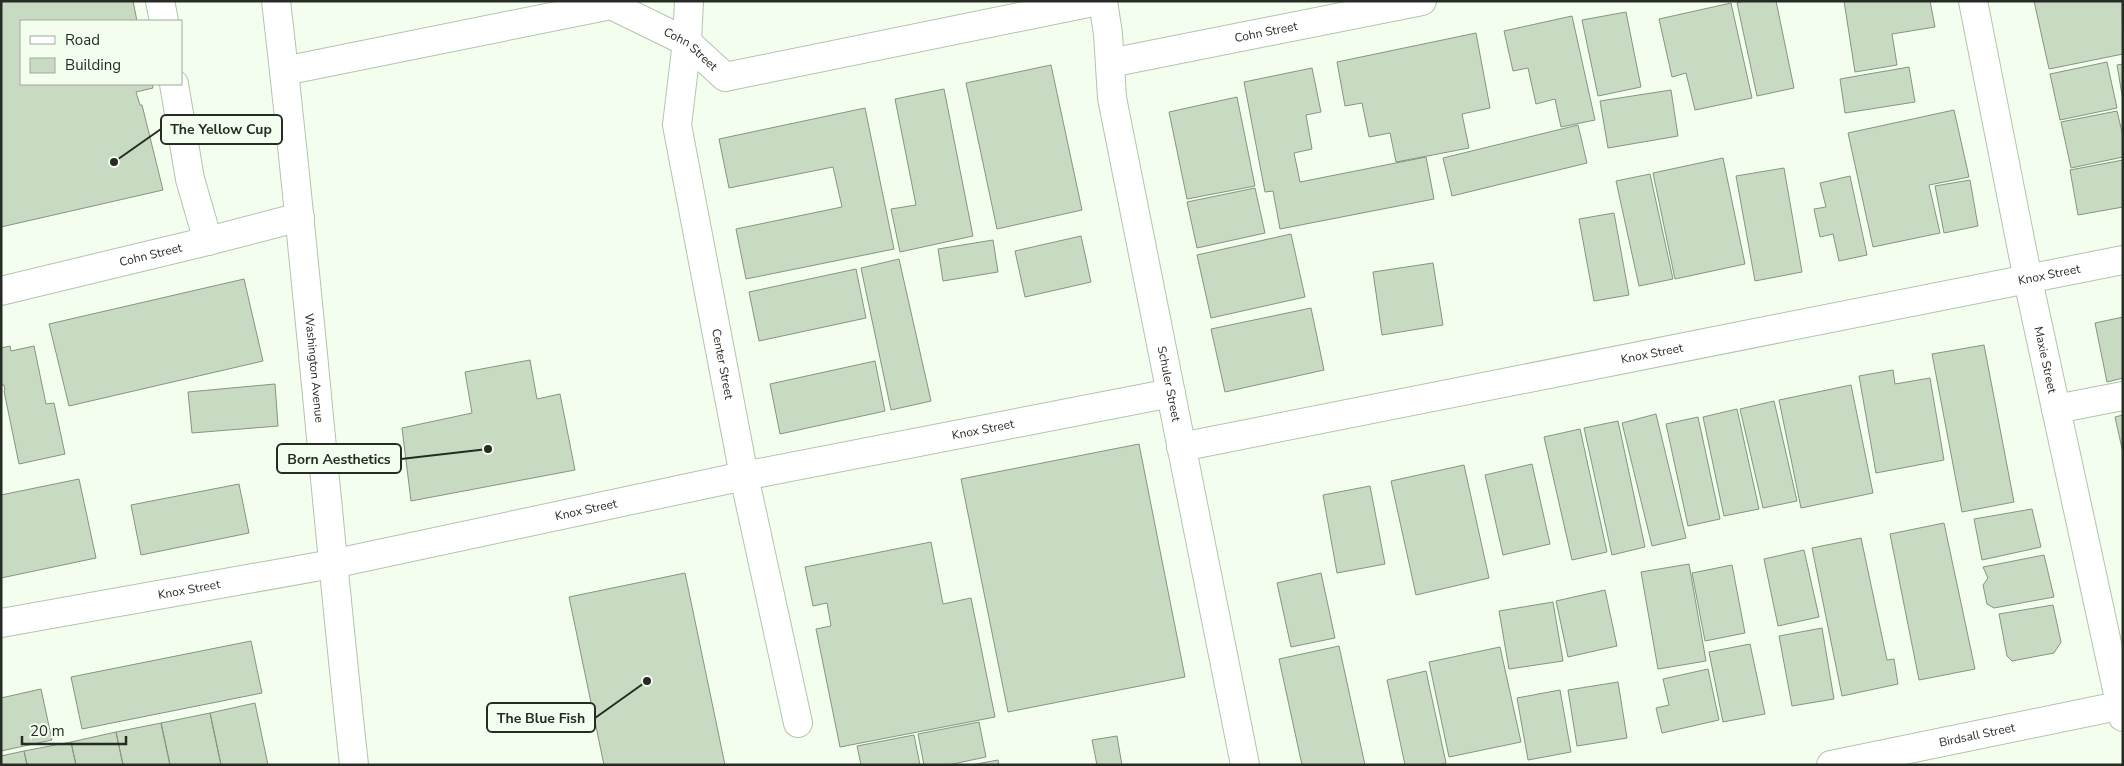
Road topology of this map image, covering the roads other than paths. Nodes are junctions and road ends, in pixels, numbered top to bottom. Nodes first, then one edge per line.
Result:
1 (160, 1) edge
2 (276, 1) edge
3 (689, 1) edge
4 (1098, 1) edge
5 (1103, 1) edge
6 (1422, 1) edge
7 (1973, 1) edge
8 (164, 20) edge
9 (687, 42) junction
10 (1110, 63) junction
11 (284, 71) junction
12 (174, 85) edge
13 (300, 217) junction
14 (208, 241) junction
15 (2123, 260) edge
16 (2028, 280) junction
17 (1, 291) edge
18 (1171, 393) junction
19 (2123, 396) edge
20 (2056, 409) junction
21 (1181, 447) junction
22 (744, 476) junction
23 (332, 564) junction
24 (1, 623) edge
25 (2122, 710) edge
26 (798, 723) dead end
27 (354, 765) edge
28 (1245, 765) edge
29 (1831, 765) edge

1 - 8 street
2 - 11 street, Washington Avenue
3 - 9 street, Center Street
4 - 9 street, Cohn Street
5 - 10 street, Schuler Street
6 - 10 street, Cohn Street
7 - 16 street, Maxie Street
9 - 11 street, Cohn Street
9 - 22 street, Center Street
10 - 18 street, Schuler Street
11 - 13 street, Washington Avenue
12 - 14 street
13 - 14 street, Cohn Street
13 - 23 street, Washington Avenue
14 - 17 street, Cohn Street
15 - 16 street, Knox Street
16 - 20 street, Maxie Street
16 - 21 street, Knox Street
18 - 21 street, Schuler Street
18 - 22 street, Knox Street
19 - 20 street
20 - 25 street, Maxie Street
21 - 28 street, Schuler Street
22 - 23 street, Knox Street
22 - 26 street, Center Street
23 - 24 street, Knox Street
23 - 27 street, Washington Avenue
25 - 29 street, Birdsall Street

